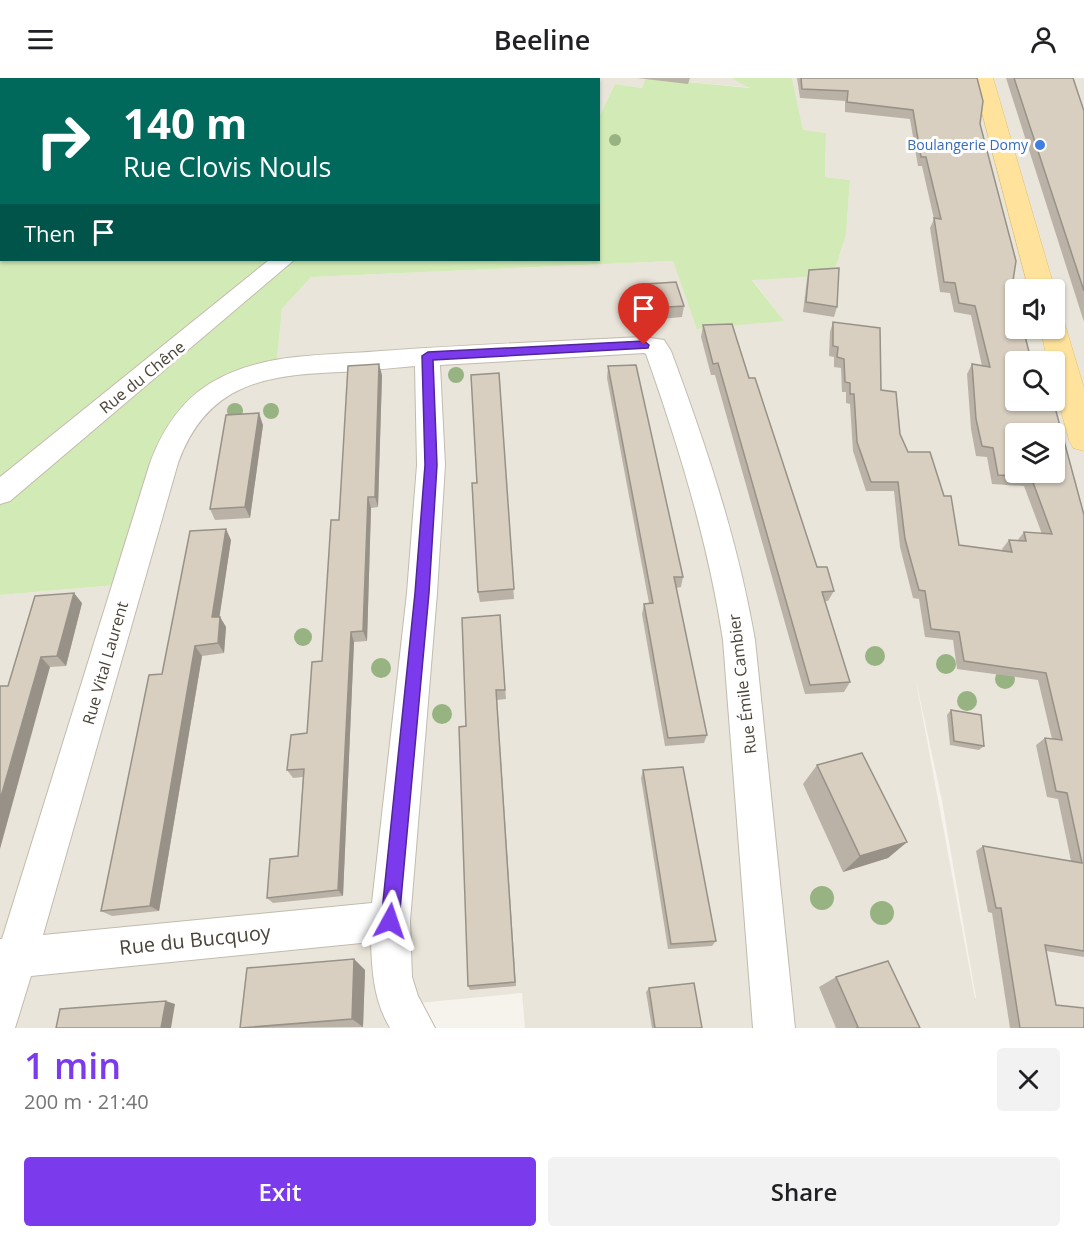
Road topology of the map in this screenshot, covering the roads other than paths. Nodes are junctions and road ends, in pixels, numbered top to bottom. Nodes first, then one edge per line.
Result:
1 (983, 78) edge
2 (282, 261) edge
3 (1039, 279) edge
4 (1056, 339) edge
5 (658, 351) joint
6 (428, 356) junction
7 (1084, 440) edge
8 (0, 493) edge
9 (390, 921) junction
10 (9, 958) edge
11 (0, 1013) edge
12 (414, 1028) edge
13 (774, 1028) edge

1 - 3 main road
2 - 8 street, Rue du Chêne
4 - 7 main road
5 - 6 street, Rue Vital Laurent
5 - 13 street, Rue Émile Cambier
6 - 9 street
6 - 10 street, Rue Vital Laurent
9 - 10 street, Rue du Bucquoy
9 - 12 street
10 - 11 street, Rue Vital Laurent

